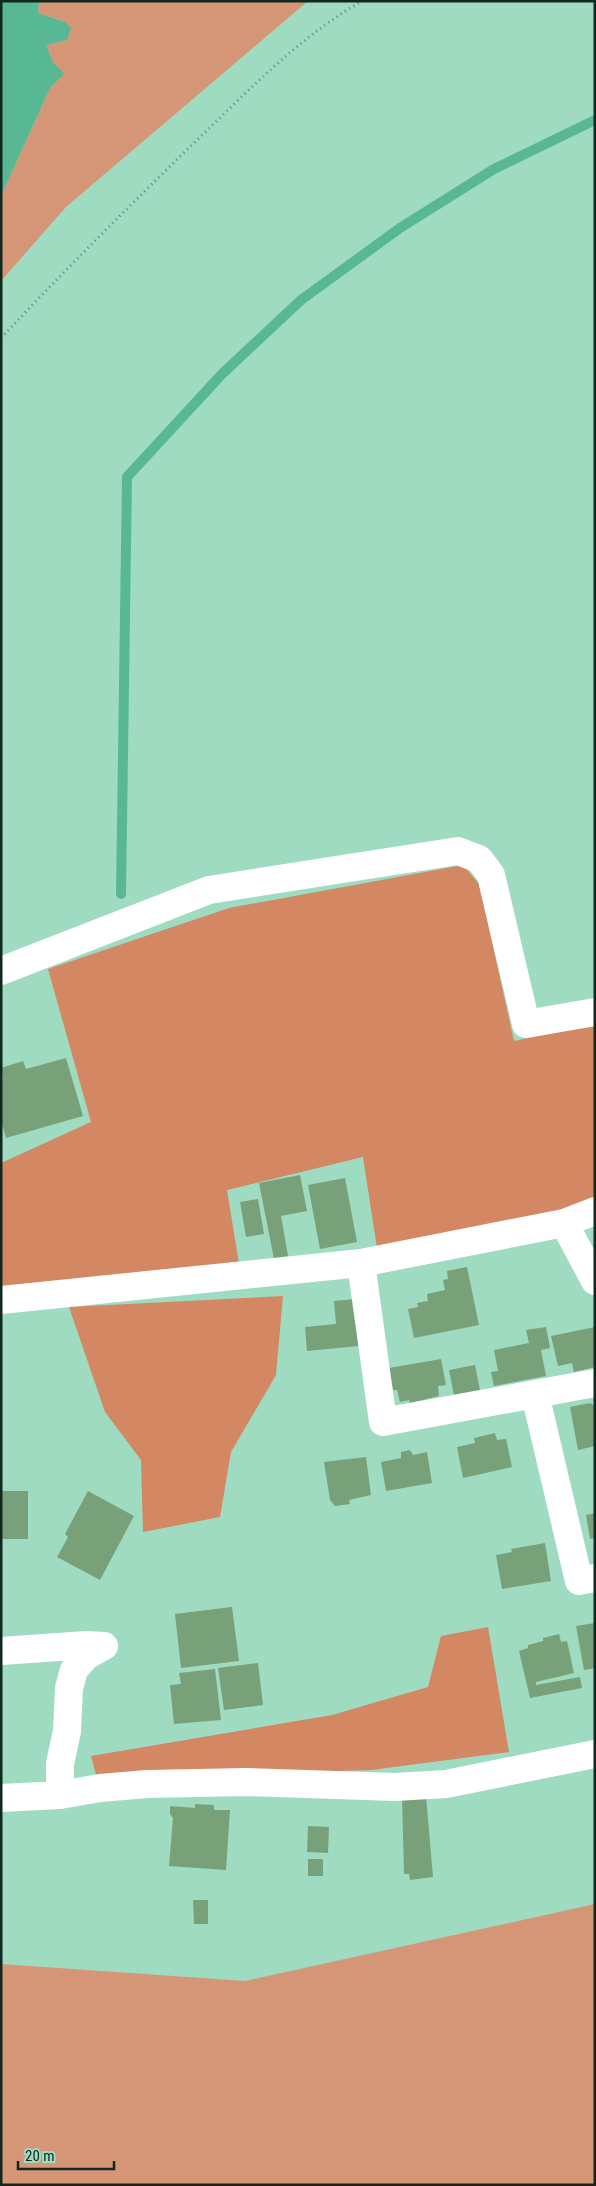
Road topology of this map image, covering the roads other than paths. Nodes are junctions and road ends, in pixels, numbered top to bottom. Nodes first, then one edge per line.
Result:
1 (1, 972) edge
2 (595, 1012) edge
3 (595, 1212) edge
4 (564, 1223) junction
5 (362, 1263) junction
6 (595, 1280) edge
7 (1, 1300) edge
8 (595, 1383) edge
9 (535, 1394) junction
10 (595, 1578) edge
11 (1, 1651) edge
12 (595, 1754) edge
13 (60, 1795) junction
14 (1, 1798) edge

1 - 2 street
3 - 4 street
4 - 5 street
4 - 6 street
5 - 7 street
5 - 9 street
8 - 9 street
9 - 10 street
11 - 13 street
12 - 13 street
13 - 14 street

